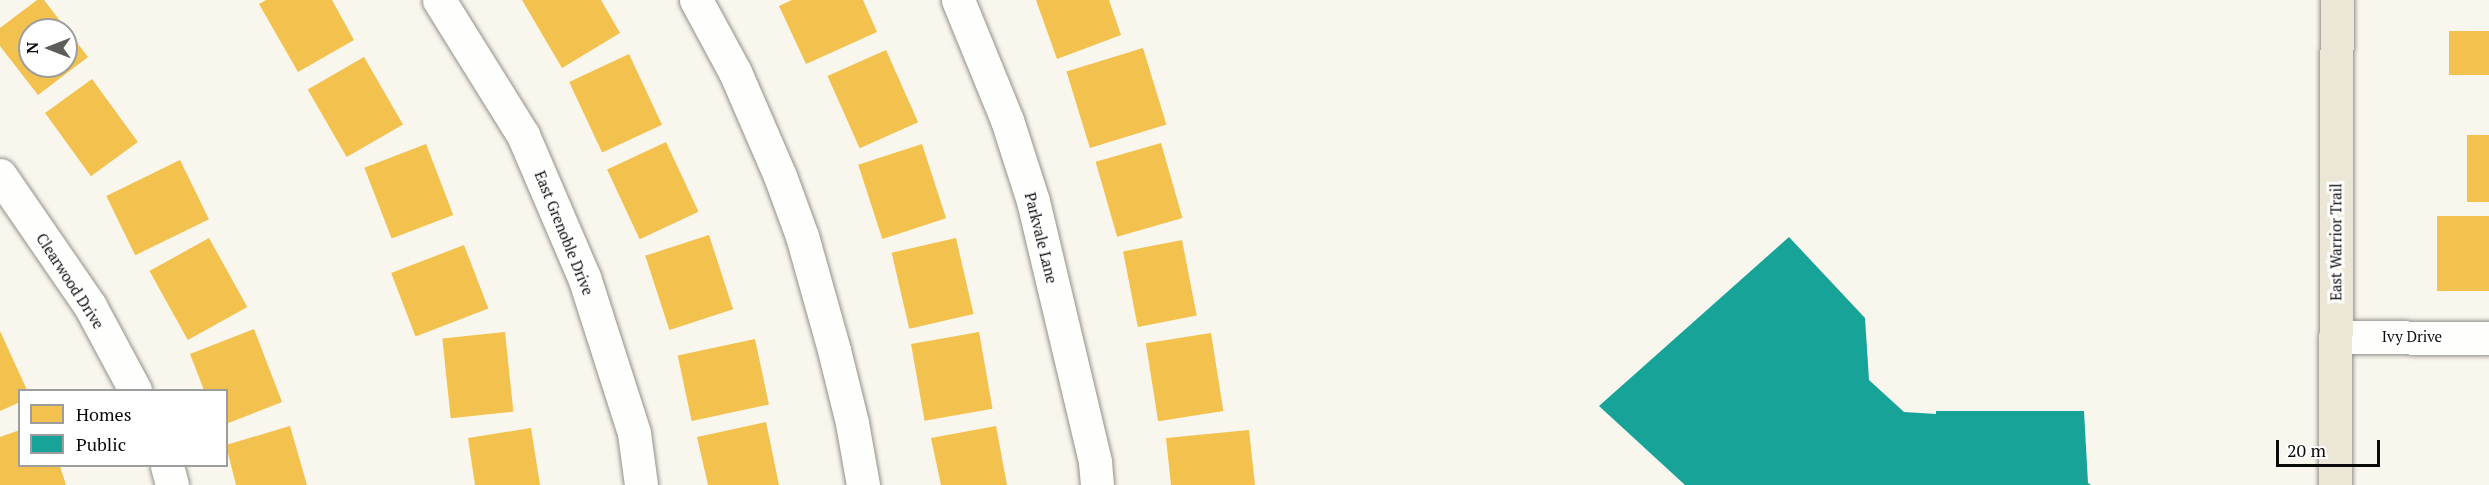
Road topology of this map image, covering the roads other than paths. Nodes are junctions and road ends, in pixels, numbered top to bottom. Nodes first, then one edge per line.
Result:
1 (440, 0) edge
2 (696, 0) edge
3 (958, 0) edge
4 (2337, 0) edge
5 (0, 175) edge
6 (2335, 337) junction
7 (2489, 338) edge
8 (134, 389) edge
9 (168, 467) edge
10 (172, 485) edge
11 (641, 485) edge
12 (863, 485) edge
13 (1097, 485) edge
14 (2335, 485) edge

1 - 11 street, East Grenoble Drive
2 - 12 street
3 - 13 street, Parkvale Lane
4 - 6 main road, East Warrior Trail
5 - 8 street, Clearwood Drive
6 - 7 street, Ivy Drive
6 - 14 main road, East Warrior Trail
9 - 10 street

